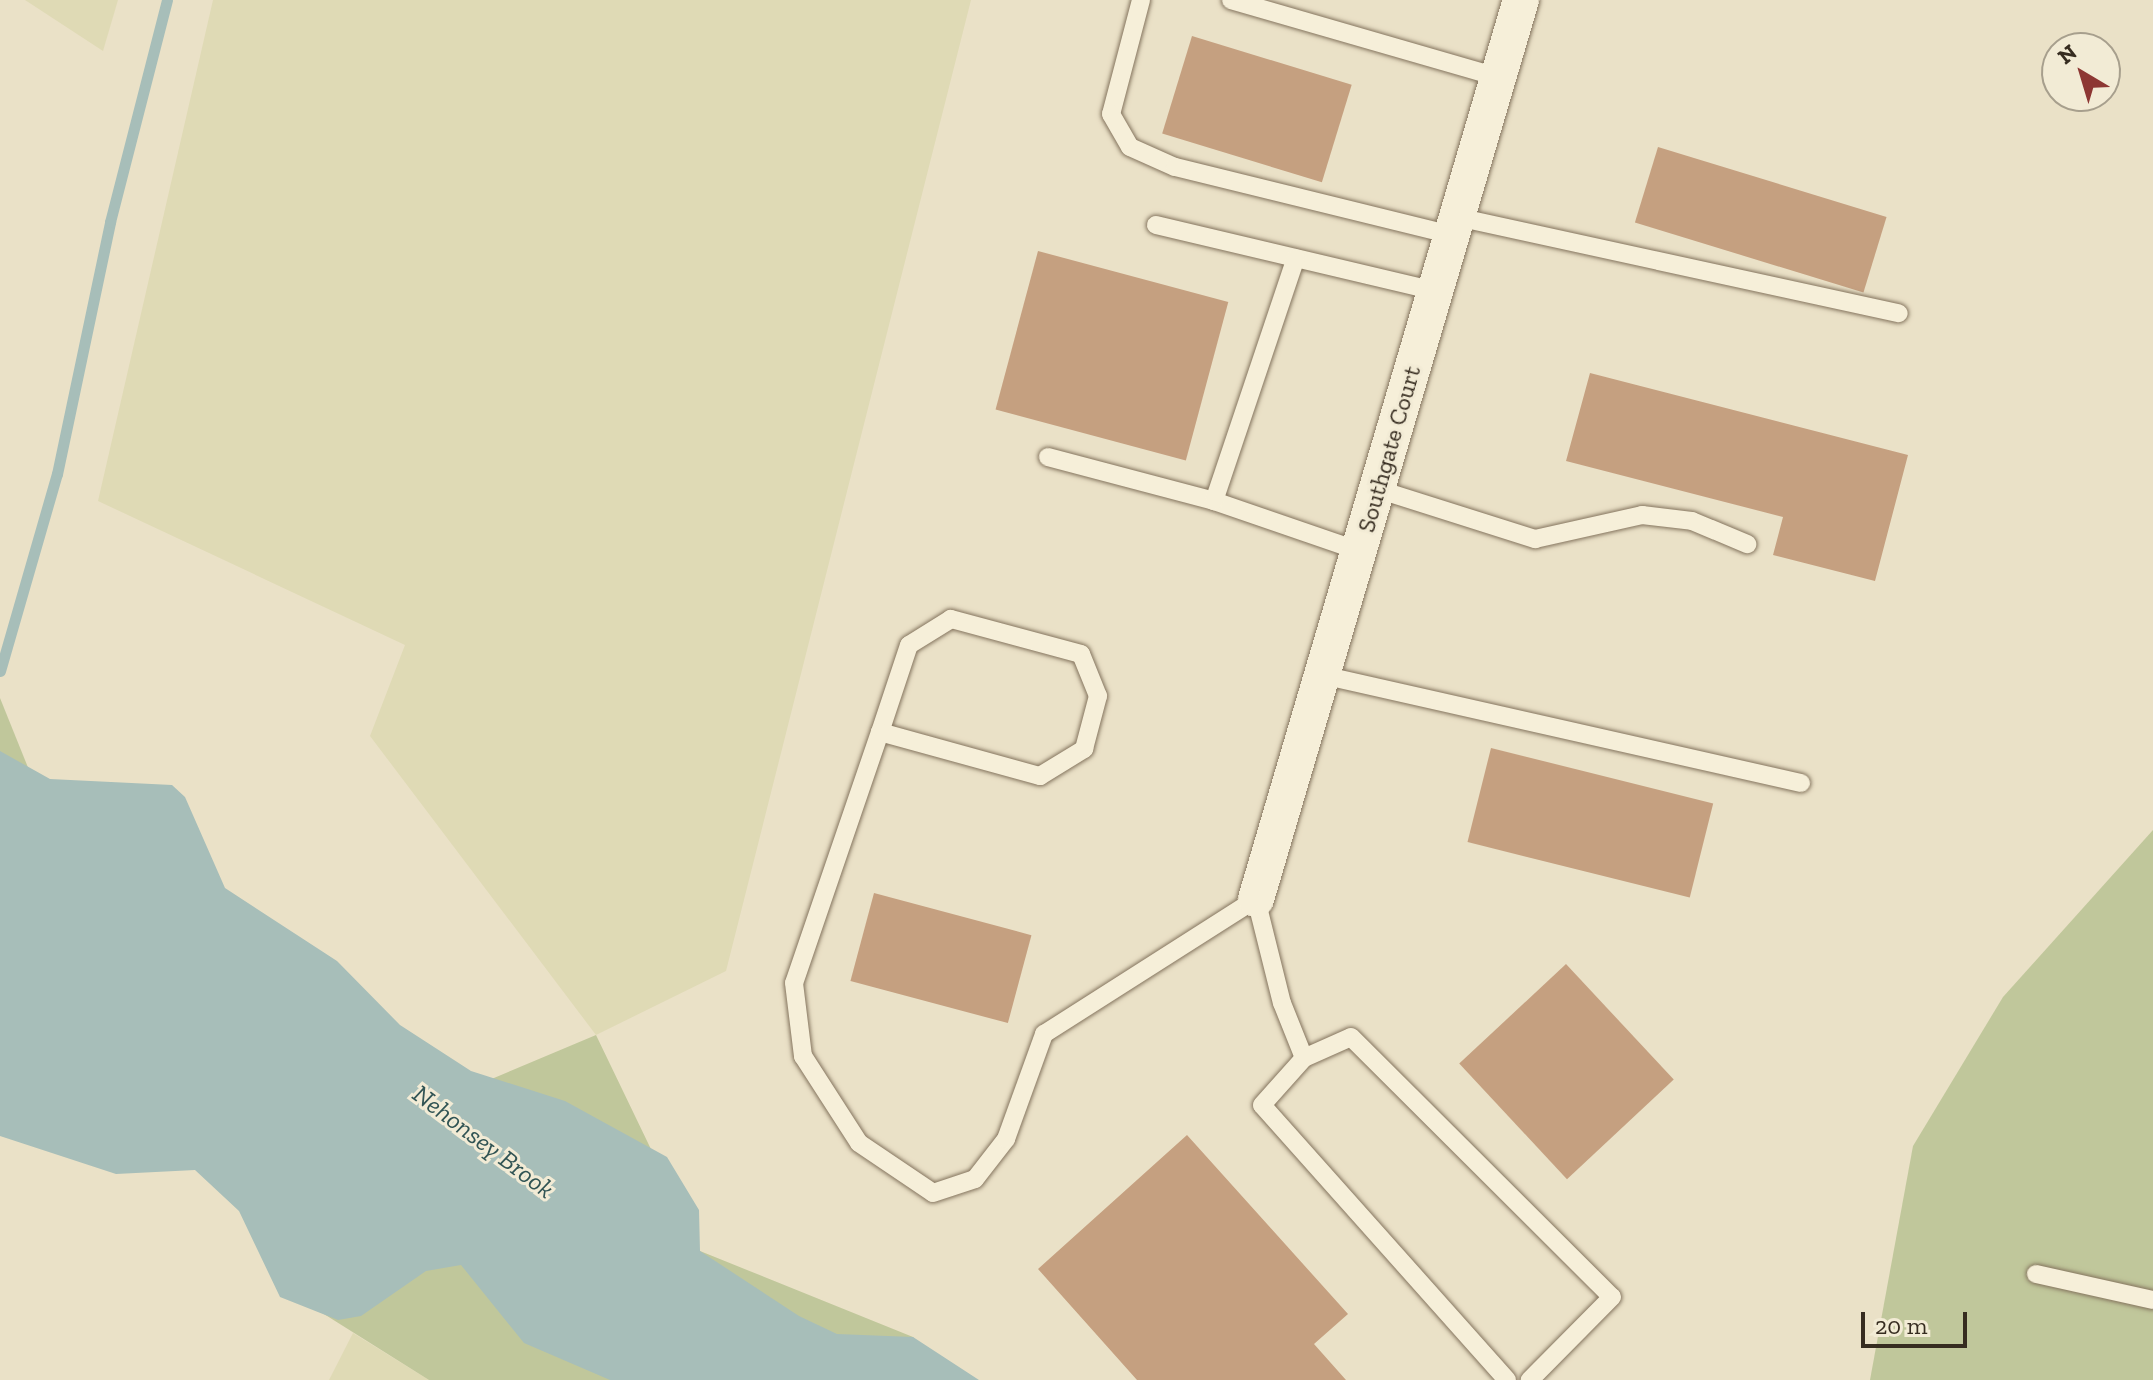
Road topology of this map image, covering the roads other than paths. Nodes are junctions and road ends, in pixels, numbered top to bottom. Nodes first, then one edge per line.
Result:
1 (1141, 0) edge
2 (1231, 0) edge
3 (1521, 0) edge
4 (1498, 77) junction
5 (1156, 225) dead end
6 (1454, 226) junction
7 (1296, 258) junction
8 (1435, 291) junction
9 (1899, 313) dead end
10 (1048, 457) dead end
11 (1377, 489) junction
12 (1214, 501) junction
13 (1747, 544) dead end
14 (1359, 551) junction
15 (1322, 675) junction
16 (880, 732) junction
17 (1801, 783) dead end
18 (1256, 899) junction
19 (1304, 1058) junction
20 (2036, 1274) dead end
21 (2153, 1300) edge
22 (1507, 1380) edge
23 (1530, 1380) edge

1 - 6 lane
2 - 4 lane
3 - 4 street, Southgate Court
4 - 6 street, Southgate Court
5 - 7 lane
6 - 8 street, Southgate Court
6 - 9 lane
7 - 8 lane
7 - 12 lane
8 - 11 street, Southgate Court
10 - 12 lane
11 - 13 lane
11 - 14 street, Southgate Court
12 - 14 lane
14 - 15 street, Southgate Court
15 - 17 lane
15 - 18 street, Southgate Court
16 - 16 lane
16 - 18 lane
18 - 19 lane
19 - 22 lane
19 - 23 lane
20 - 21 lane

